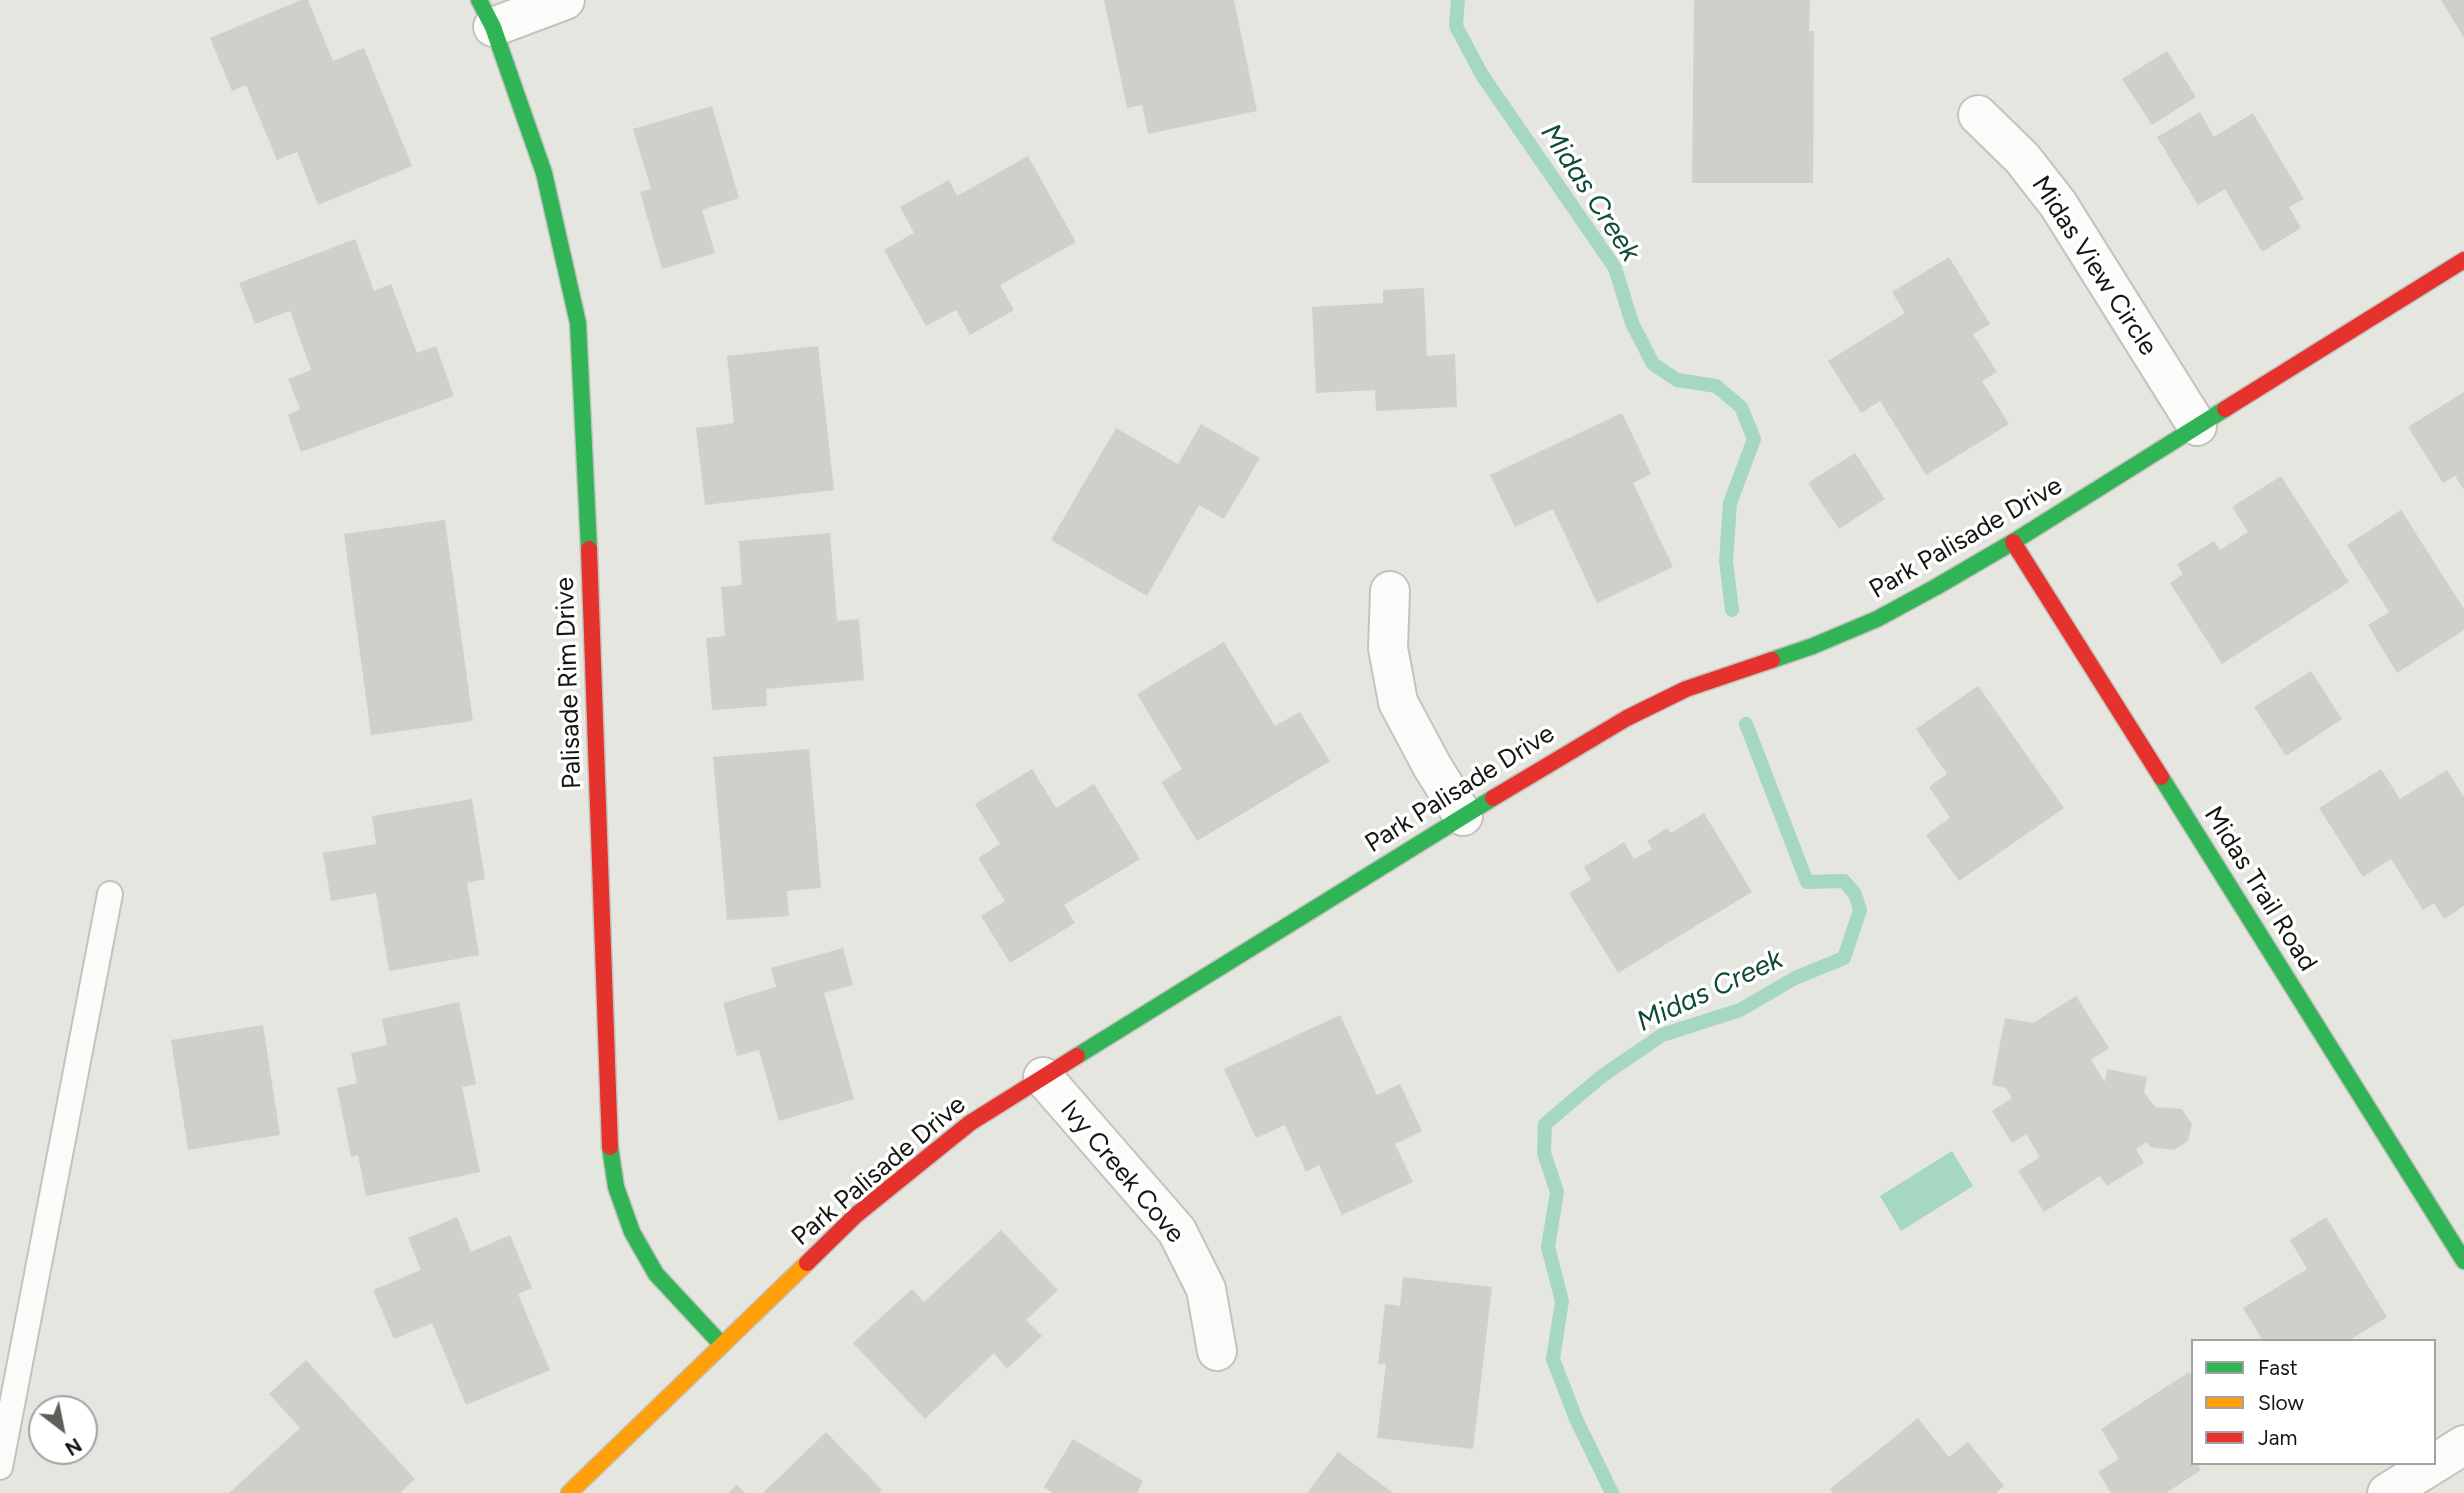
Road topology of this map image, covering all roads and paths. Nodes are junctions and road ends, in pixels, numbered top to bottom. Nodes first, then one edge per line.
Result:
1 (565, 0) edge
2 (486, 13) edge
3 (1978, 115) dead end
4 (2464, 260) edge
5 (2197, 426) junction
6 (2013, 542) junction
7 (1390, 591) dead end
8 (1463, 816) junction
9 (110, 894) dead end
10 (1042, 1077) junction
11 (2464, 1262) edge
12 (722, 1345) junction
13 (1217, 1351) dead end
14 (2464, 1446) edge
15 (2436, 1463) edge
16 (2433, 1465) edge
17 (0, 1467) edge
18 (569, 1493) edge
19 (2387, 1493) edge

1 - 2 street
2 - 12 street, Palisade Rim Drive
3 - 5 street, Midas View Circle
4 - 5 street, Park Palisade Drive
5 - 6 street, Park Palisade Drive
6 - 8 street, Park Palisade Drive
6 - 11 street, Midas Trail Road
7 - 8 street
8 - 10 street, Park Palisade Drive
9 - 17 lane
10 - 12 street, Park Palisade Drive
10 - 13 street, Ivy Creek Cove
12 - 18 street, Park Palisade Drive
14 - 15 street
16 - 19 street

